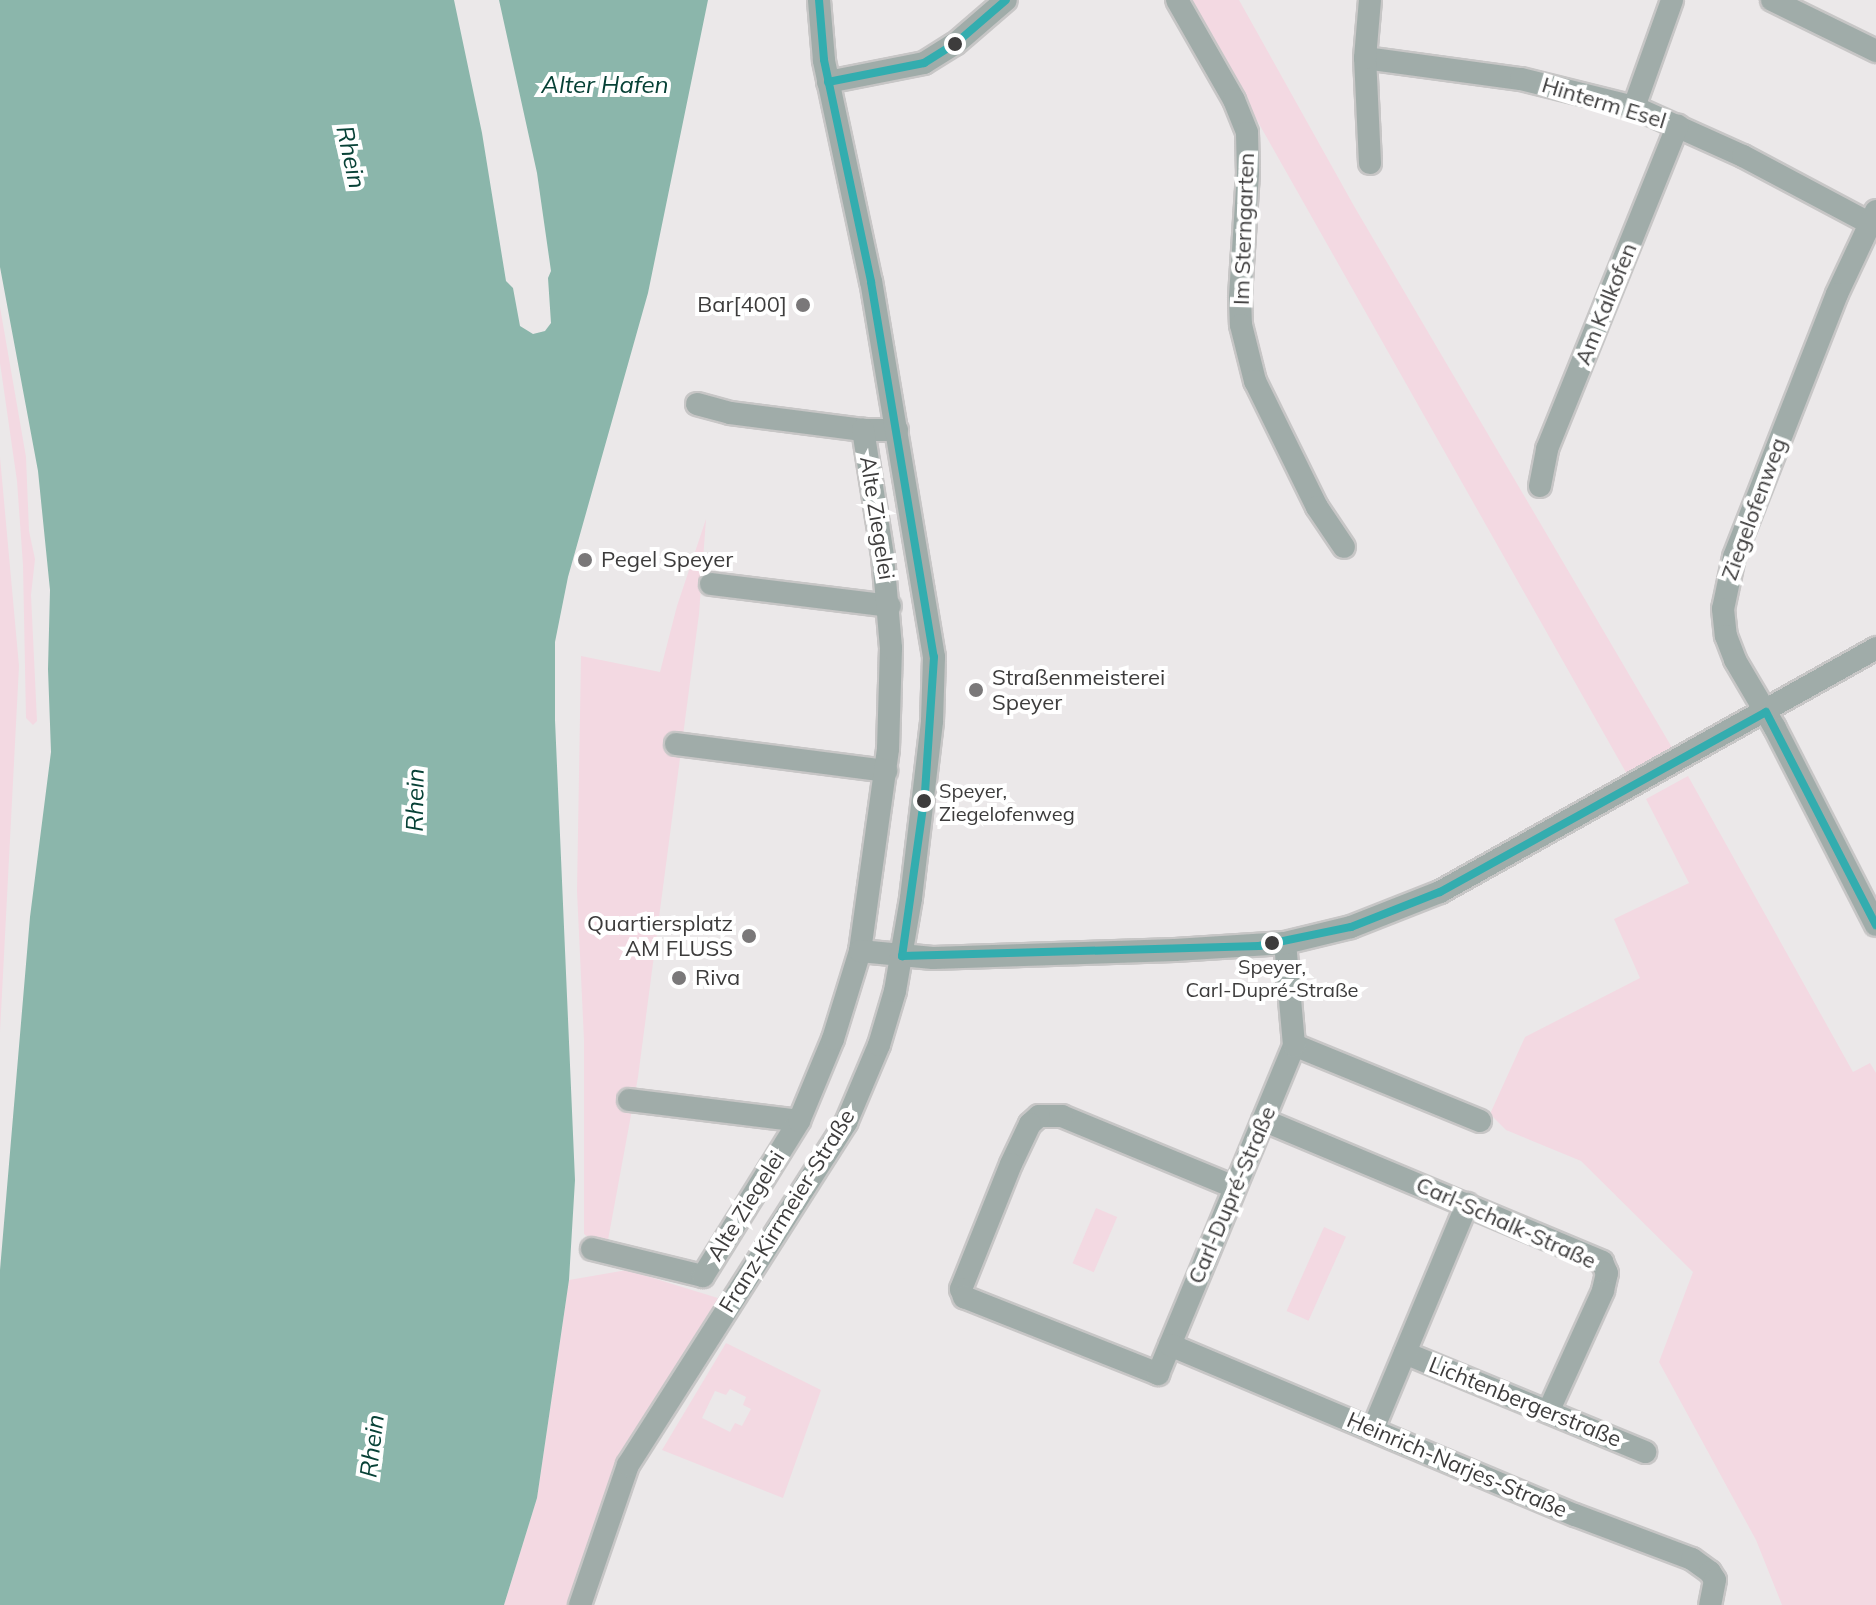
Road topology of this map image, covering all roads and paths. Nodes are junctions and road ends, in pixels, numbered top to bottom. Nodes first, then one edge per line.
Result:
1 (819, 0) edge
2 (1006, 0) edge
3 (1177, 0) edge
4 (1370, 0) edge
5 (1672, 0) edge
6 (1772, 0) edge
7 (1876, 51) edge
8 (1365, 58) junction
9 (828, 82) junction
10 (1634, 107) junction
11 (1678, 125) junction
12 (1370, 163) dead end
13 (1873, 217) edge
14 (697, 404) dead end
15 (863, 430) junction
16 (897, 430) junction
17 (1540, 486) dead end
18 (1344, 547) dead end
19 (711, 584) dead end
20 (890, 606) junction
21 (1876, 648) edge
22 (1766, 712) junction
23 (676, 744) dead end
24 (886, 771) junction
25 (1876, 925) edge
26 (1285, 943) junction
27 (860, 951) junction
28 (902, 956) junction
29 (1294, 1045) junction
30 (629, 1100) dead end
31 (1263, 1120) junction
32 (799, 1121) junction
33 (1480, 1121) dead end
34 (1234, 1187) junction
35 (1467, 1204) junction
36 (592, 1249) dead end
37 (703, 1276) junction
38 (737, 1293) junction
39 (1170, 1345) junction
40 (1405, 1353) junction
41 (1549, 1410) junction
42 (1373, 1429) junction
43 (1645, 1452) dead end
44 (580, 1605) edge
45 (1710, 1605) edge

1 - 9 street, Franz-Kirrmeier-Straße
2 - 9 street
3 - 18 street, Im Sterngarten
4 - 8 street
5 - 10 street
6 - 7 street
8 - 10 street, Hinterm Esel
8 - 12 street
9 - 16 street, Franz-Kirrmeier-Straße
10 - 11 street, Hinterm Esel
11 - 13 street, Hinterm Esel
11 - 17 street, Am Kalkofen
13 - 22 street, Ziegelofenweg
14 - 15 street, Alte Ziegelei
15 - 16 street, Alte Ziegelei
15 - 20 street, Alte Ziegelei
16 - 28 street, Franz-Kirrmeier-Straße
19 - 20 street, Alte Ziegelei
20 - 24 street, Alte Ziegelei
21 - 22 street
22 - 25 street, Ziegelofenweg
22 - 26 street
23 - 24 street
24 - 27 street, Alte Ziegelei
26 - 28 street
26 - 29 street, Carl-Dupré-Straße
27 - 28 street
27 - 32 street, Alte Ziegelei
28 - 38 street, Franz-Kirrmeier-Straße
29 - 31 street, Carl-Dupré-Straße
29 - 33 street
30 - 32 street, Alte Ziegelei
31 - 34 street, Carl-Dupré-Straße
31 - 35 street, Carl-Schalk-Straße
32 - 37 street, Alte Ziegelei
34 - 39 street, Carl-Dupré-Straße
34 - 39 street, Carl-Dupré-Straße
35 - 40 street, Lichtenbergerstraße
35 - 41 street, Carl-Schalk-Straße
36 - 37 street, Alte Ziegelei
37 - 38 street
38 - 44 street, Franz-Kirrmeier-Straße
39 - 42 street, Heinrich-Narjes-Straße
40 - 41 street, Lichtenbergerstraße
40 - 42 street, Lichtenbergerstraße
41 - 43 street, Lichtenbergerstraße
42 - 45 street, Heinrich-Narjes-Straße

